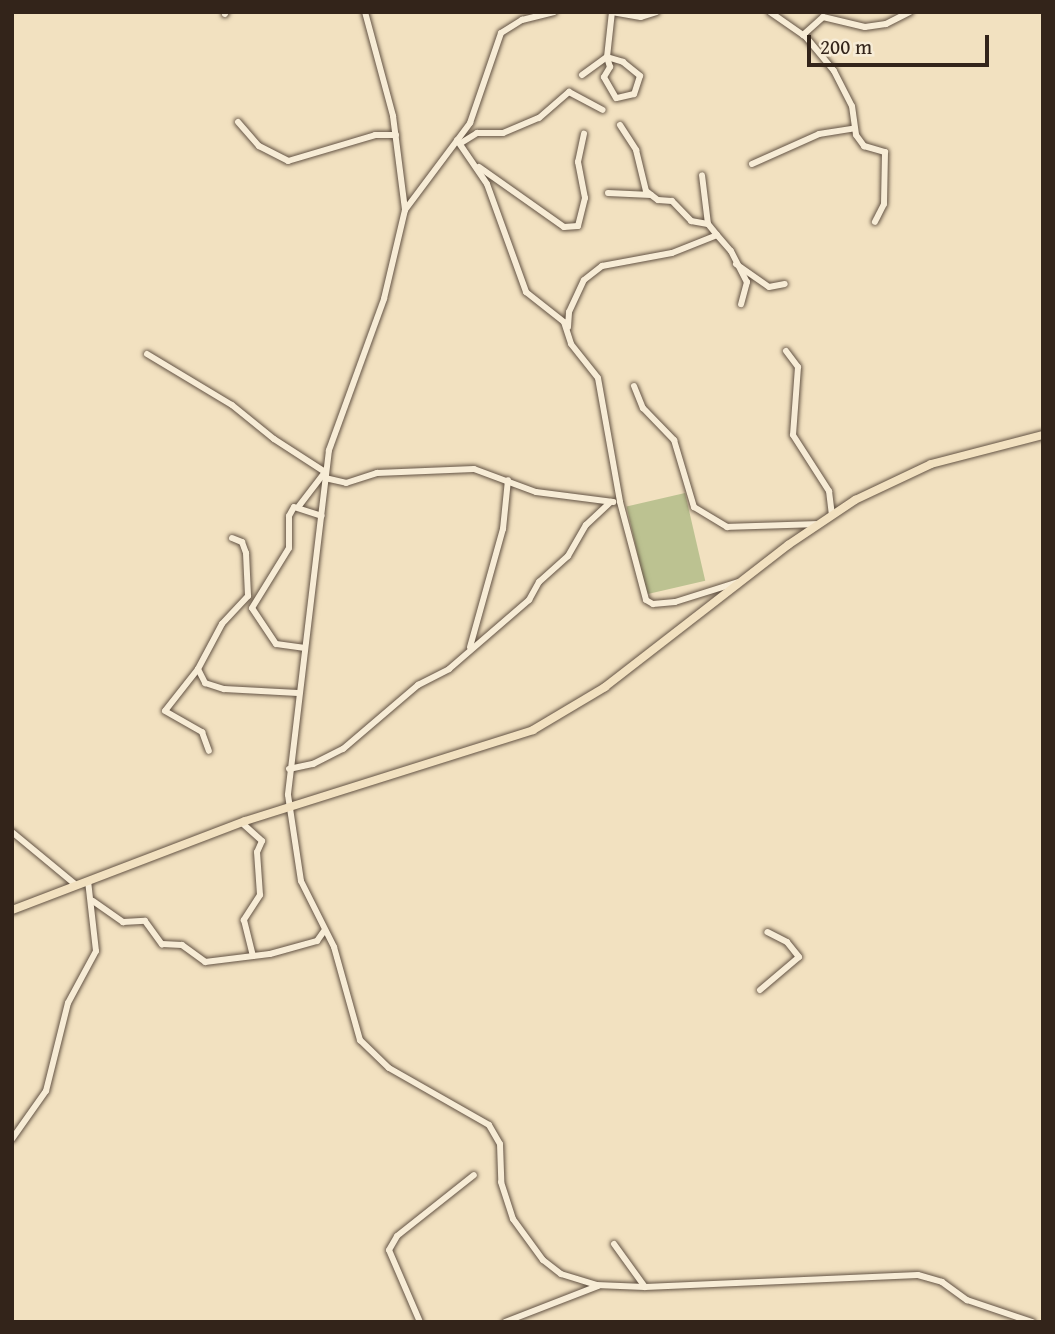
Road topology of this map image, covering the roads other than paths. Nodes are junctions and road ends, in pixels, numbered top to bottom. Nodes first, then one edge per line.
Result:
1 (365, 12) edge
2 (554, 12) edge
3 (612, 12) edge
4 (656, 12) edge
5 (770, 12) edge
6 (909, 12) edge
7 (824, 15) edge
8 (803, 35) junction
9 (607, 57) junction
10 (582, 75) dead end
11 (603, 110) dead end
12 (238, 122) dead end
13 (620, 125) dead end
14 (855, 128) junction
15 (584, 134) dead end
16 (396, 135) junction
17 (459, 141) junction
18 (752, 164) dead end
19 (478, 166) junction
20 (702, 175) dead end
21 (608, 193) dead end
22 (651, 195) junction
23 (405, 210) junction
24 (875, 222) dead end
25 (709, 224) junction
26 (717, 235) junction
27 (736, 264) junction
28 (785, 284) dead end
29 (741, 304) dead end
30 (567, 331) junction
31 (786, 351) dead end
32 (147, 354) dead end
33 (634, 386) dead end
34 (1043, 435) edge
35 (325, 475) junction
36 (508, 480) junction
37 (611, 502) junction
38 (620, 502) junction
39 (299, 506) junction
40 (832, 515) junction
41 (322, 516) junction
42 (816, 524) junction
43 (232, 538) dead end
44 (741, 582) junction
45 (470, 647) junction
46 (305, 648) junction
47 (198, 669) junction
48 (298, 693) junction
49 (209, 751) dead end
50 (289, 769) junction
51 (290, 808) junction
52 (242, 823) junction
53 (13, 835) edge
54 (88, 881) junction
55 (76, 886) junction
56 (92, 900) junction
57 (12, 910) edge
58 (324, 931) junction
59 (768, 932) dead end
60 (253, 956) junction
61 (760, 990) dead end
62 (12, 1139) edge
63 (474, 1175) dead end
64 (614, 1244) dead end
65 (599, 1286) junction
66 (645, 1287) junction
67 (420, 1322) edge
68 (505, 1322) edge
69 (1032, 1322) edge

1 - 16 street
2 - 17 street
3 - 4 street
3 - 9 street
5 - 8 street
6 - 7 street
7 - 8 street
8 - 14 street
9 - 9 street
9 - 10 street
11 - 17 street
12 - 16 street
13 - 22 street
14 - 18 street
14 - 24 street
15 - 19 street
16 - 23 street
17 - 19 street
17 - 23 street
19 - 30 street
20 - 25 street
21 - 22 street
22 - 25 street
23 - 35 street
25 - 26 street
26 - 27 street
26 - 30 street
27 - 28 street
27 - 29 street
30 - 38 street
31 - 40 street
32 - 35 street
33 - 42 street
34 - 40 main road
35 - 36 street
35 - 39 street
35 - 41 street
36 - 37 street
36 - 45 street
37 - 38 street
37 - 45 street
38 - 44 street
39 - 41 street
39 - 46 street
40 - 42 main road
41 - 46 street
42 - 44 main road
43 - 47 street
44 - 51 main road
45 - 50 street
46 - 48 street
47 - 48 street
47 - 49 street
48 - 50 street
50 - 51 street
51 - 52 main road
51 - 58 street
52 - 54 main road
52 - 60 street
53 - 55 street
54 - 55 main road
54 - 56 street
55 - 57 main road
56 - 60 street
56 - 62 street
58 - 60 street
58 - 65 street
59 - 61 street
63 - 67 street
64 - 66 street
65 - 66 street
65 - 68 street
66 - 69 street

